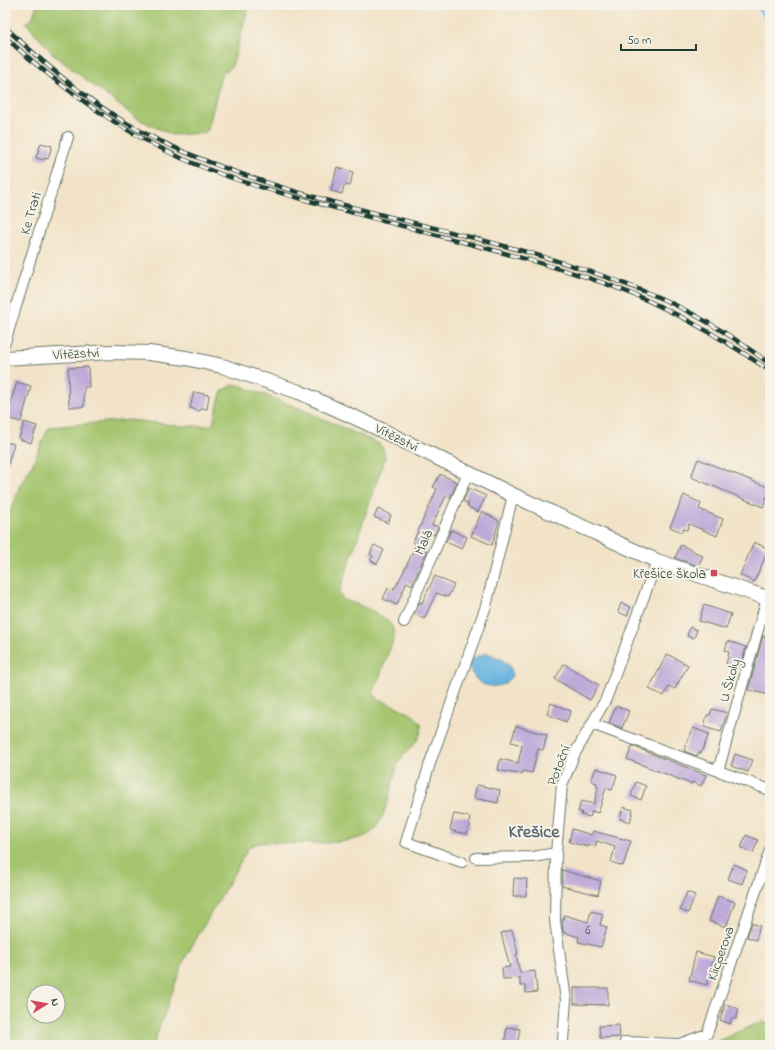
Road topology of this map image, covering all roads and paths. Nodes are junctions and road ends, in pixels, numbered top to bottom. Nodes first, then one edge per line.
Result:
1 (68, 137) dead end
2 (5, 342) edge
3 (5, 358) edge
4 (468, 473) junction
5 (513, 495) junction
6 (657, 561) junction
7 (769, 598) edge
8 (404, 622) dead end
9 (592, 724) junction
10 (718, 771) junction
11 (770, 790) edge
12 (770, 850) edge
13 (556, 853) junction
14 (476, 858) dead end
15 (462, 862) dead end
16 (626, 1042) dead end
17 (562, 1043) edge
18 (677, 1044) edge

1 - 2 street, Ke Trati
3 - 4 main road, Vítězství
4 - 5 main road, Vítězství
4 - 8 street, Malá
5 - 6 main road, Vítězství
5 - 15 street
6 - 7 main road, Vítězství
6 - 9 street, Potoční
7 - 10 street, U Školy
9 - 10 street
9 - 13 street, Potoční
10 - 11 street
12 - 18 street, Klicperova
13 - 14 street
13 - 17 street, Potoční
16 - 18 street

